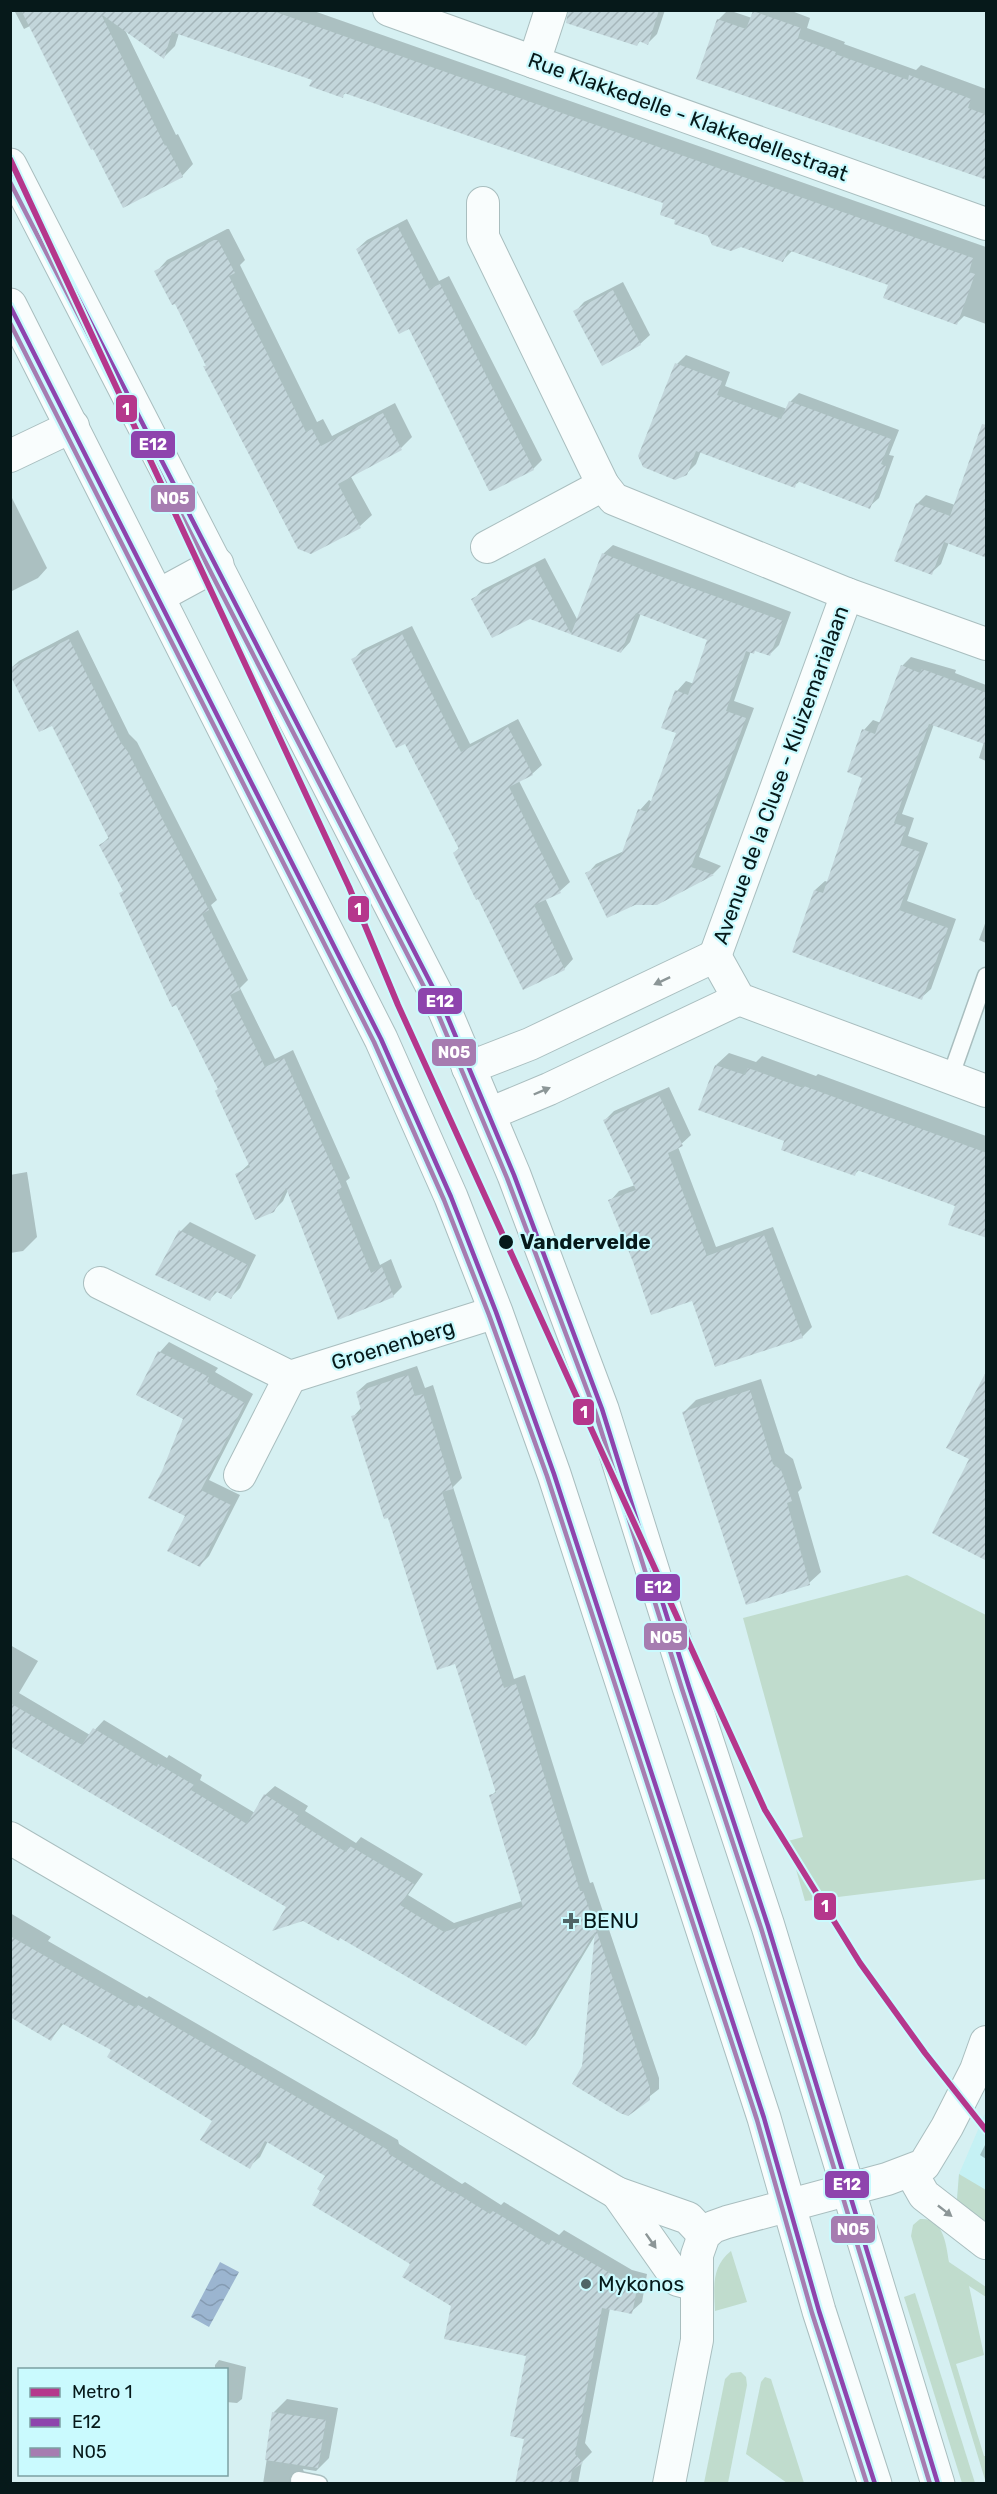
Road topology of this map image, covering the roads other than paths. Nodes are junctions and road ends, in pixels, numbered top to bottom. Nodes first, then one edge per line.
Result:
1 (389, 10) edge
2 (550, 10) edge
3 (534, 62) junction
4 (10, 165) edge
5 (483, 203) dead end
6 (987, 224) edge
7 (10, 305) edge
8 (73, 426) junction
9 (10, 456) edge
10 (603, 485) junction
11 (487, 547) dead end
12 (217, 564) junction
13 (847, 594) junction
14 (158, 596) junction
15 (987, 644) edge
16 (715, 956) junction
17 (987, 976) edge
18 (739, 999) junction
19 (468, 1068) junction
20 (950, 1078) junction
21 (987, 1091) edge
22 (489, 1114) junction
23 (100, 1283) dead end
24 (496, 1312) junction
25 (290, 1377) junction
26 (240, 1475) dead end
27 (10, 1838) edge
28 (987, 2042) edge
29 (911, 2172) junction
30 (848, 2190) junction
31 (617, 2193) junction
32 (789, 2205) junction
33 (704, 2235) junction
34 (987, 2243) edge
35 (696, 2285) junction
36 (299, 2480) dead end
37 (319, 2484) edge
38 (669, 2484) edge
39 (875, 2484) edge
40 (938, 2484) edge

1 - 3 street, Rue Klakkedelle - Klakkedellestraat
2 - 3 street
3 - 6 street, Rue Klakkedelle - Klakkedellestraat
4 - 12 main road
5 - 10 street
7 - 8 main road
8 - 9 street
8 - 14 main road
10 - 11 street
10 - 13 street
12 - 14 main road
12 - 19 main road
13 - 15 street
13 - 16 street, Avenue de la Cluse - Kluizemarialaan
14 - 24 main road
16 - 18 street
16 -> 19 street
17 - 20 lane
18 - 20 street
22 -> 18 street
19 - 22 main road
20 - 21 street
22 - 30 main road
23 - 25 street
24 - 25 street, Groenenberg
24 - 32 main road
25 - 26 street
27 - 31 street
28 - 29 street
29 - 30 street
29 -> 34 street
30 - 32 street
30 - 40 main road
31 - 33 street
31 -> 35 street
32 - 33 street
32 - 39 main road
33 - 35 street
35 - 38 street
36 - 37 lane

